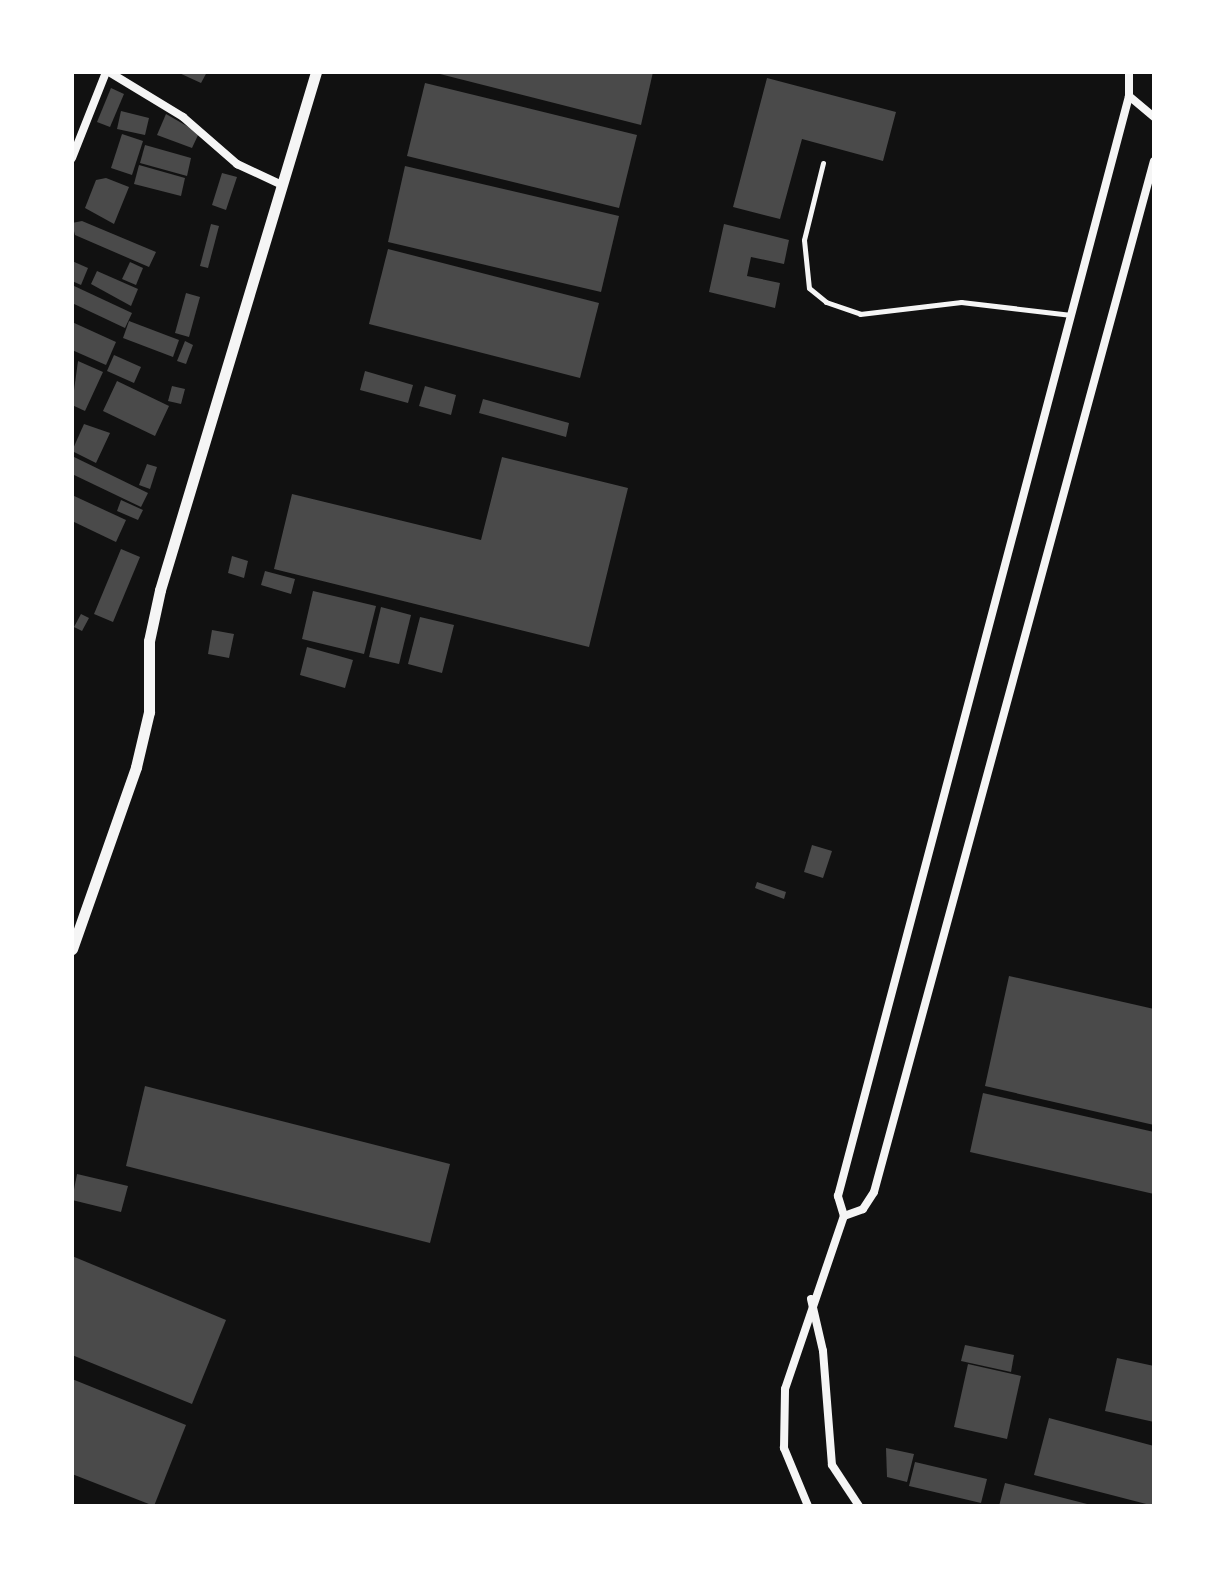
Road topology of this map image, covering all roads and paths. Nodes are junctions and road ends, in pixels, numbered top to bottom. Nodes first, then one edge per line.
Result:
1 (107, 72) edge
2 (316, 72) edge
3 (1129, 72) edge
4 (1129, 96) junction
5 (1154, 117) edge
6 (72, 158) edge
7 (1154, 161) edge
8 (823, 163) dead end
9 (282, 185) junction
10 (1072, 315) junction
11 (72, 949) edge
12 (844, 1216) junction
13 (810, 1298) junction
14 (808, 1506) edge
15 (859, 1506) edge

1 - 6 street
1 - 9 street
2 - 9 street
3 - 4 street
4 - 5 street
4 - 10 street
7 - 12 street
8 - 10 lane
9 - 11 street
10 - 12 street
12 - 13 street
13 - 14 street
13 - 15 street

